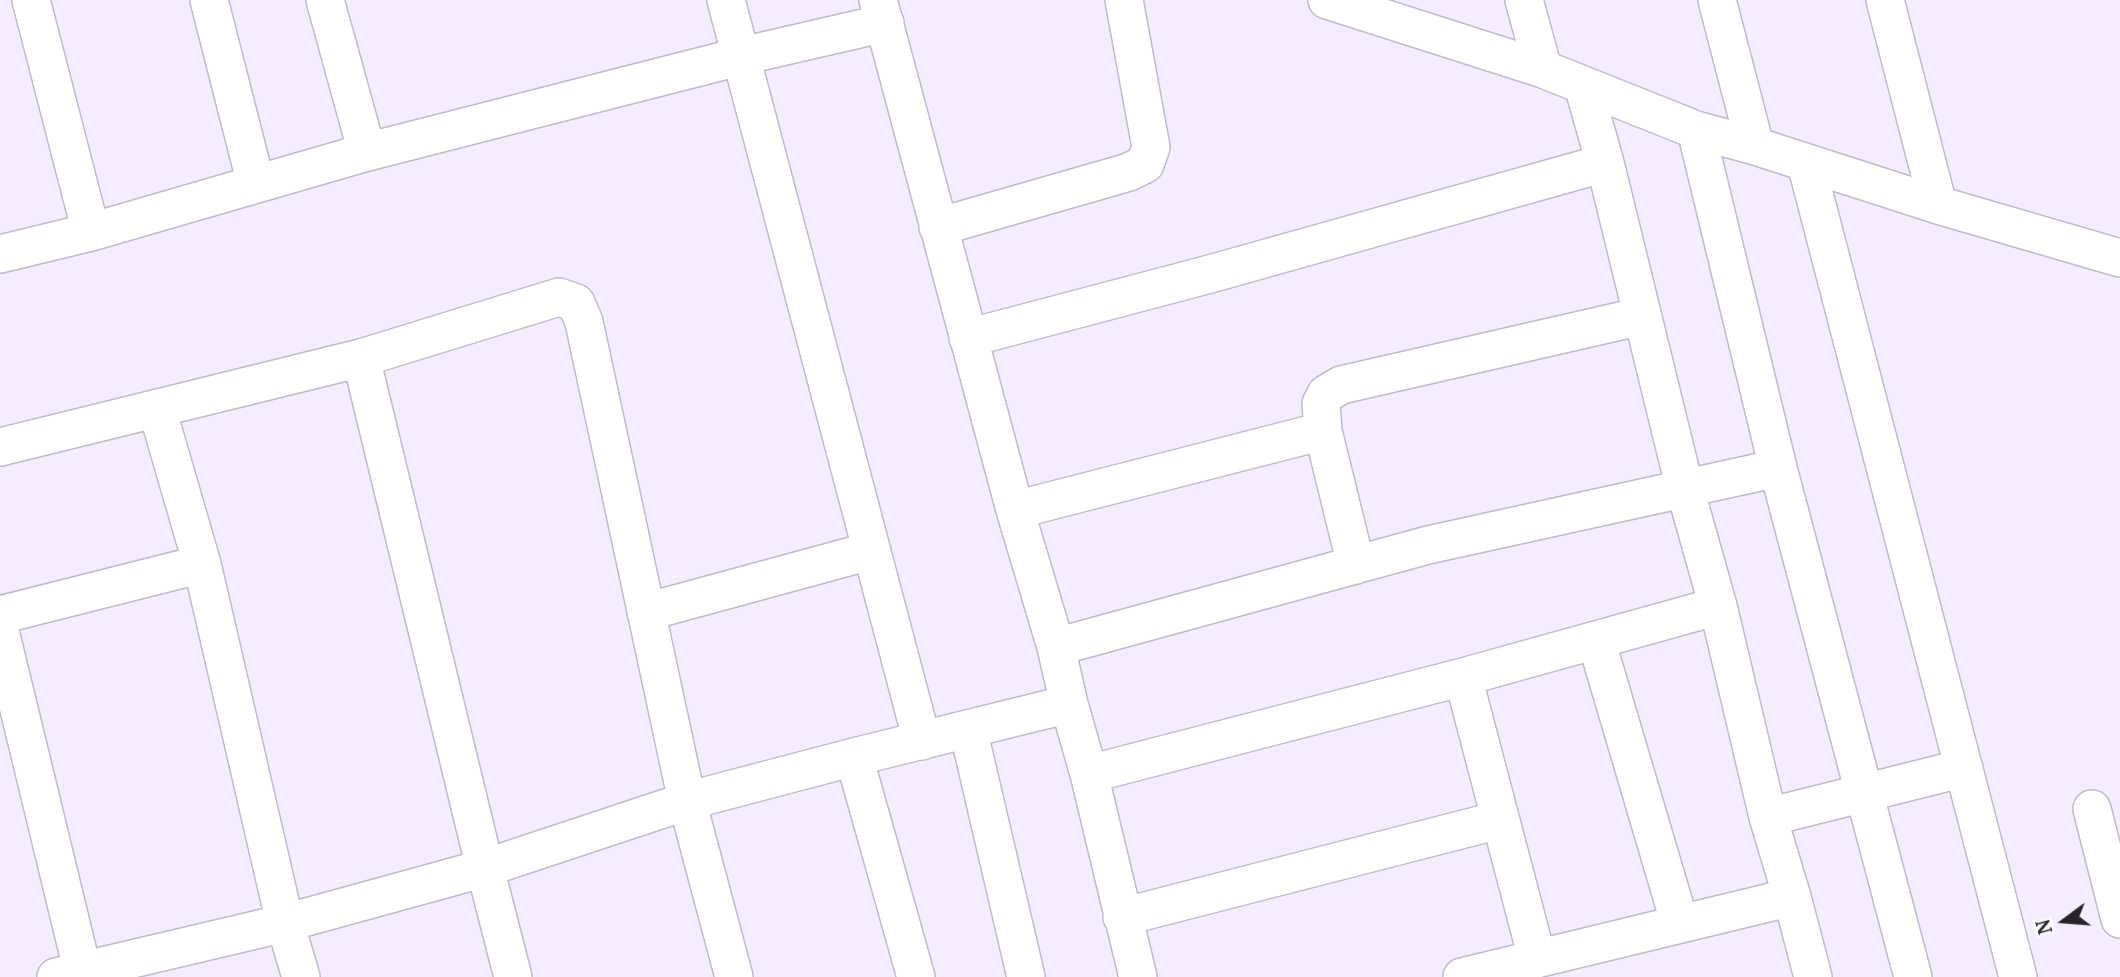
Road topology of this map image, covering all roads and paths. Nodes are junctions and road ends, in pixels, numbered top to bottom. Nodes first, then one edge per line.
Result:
1 (31, 0) edge
2 (209, 0) edge
3 (325, 0) edge
4 (726, 0) edge
5 (1124, 0) edge
6 (1327, 0) edge
7 (1524, 0) edge
8 (1717, 0) edge
9 (1885, 0) edge
10 (1390, 11) edge
11 (881, 12) edge
12 (742, 56) junction
13 (1543, 69) junction
14 (1583, 85) junction
15 (1696, 130) junction
16 (1755, 146) junction
17 (367, 152) junction
18 (1605, 163) junction
19 (1806, 163) junction
20 (256, 184) junction
21 (1938, 205) junction
22 (938, 227) junction
23 (91, 232) junction
24 (0, 254) edge
25 (2120, 258) edge
26 (1642, 316) junction
27 (968, 338) junction
28 (361, 358) junction
29 (157, 409) junction
30 (1323, 431) junction
31 (0, 447) edge
32 (1778, 468) junction
33 (1685, 489) junction
34 (1015, 510) junction
35 (870, 551) junction
36 (202, 564) junction
37 (1356, 565) junction
38 (1717, 607) junction
39 (646, 612) junction
40 (0, 615) edge
41 (0, 631) edge
42 (1596, 640) junction
43 (1056, 647) junction
44 (1463, 677) junction
45 (1069, 705) junction
46 (968, 729) junction
47 (922, 741) junction
48 (855, 757) junction
49 (1964, 768) junction
50 (1089, 774) junction
51 (1863, 794) junction
52 (687, 801) junction
53 (2092, 809) dead end
54 (1768, 817) junction
55 (1499, 820) junction
56 (485, 868) junction
57 (2115, 878) edge
58 (1792, 897) junction
59 (1122, 917) junction
60 (2120, 919) edge
61 (285, 923) junction
62 (1680, 924) junction
63 (1537, 958) junction
64 (74, 974) edge
65 (300, 977) edge
66 (513, 977) edge
67 (734, 977) edge
68 (916, 977) edge
69 (1026, 977) edge
70 (1138, 977) edge
71 (1462, 977) edge
72 (1813, 977) edge
73 (1913, 977) edge
74 (2018, 977) edge

1 - 23 street
2 - 20 street
3 - 17 street
4 - 12 street
5 - 22 street
6 - 10 street
7 - 13 street
8 - 16 street
9 - 21 street
10 - 13 street
11 - 12 street
11 - 22 street
12 - 17 street
12 - 35 street
13 - 14 street
14 - 15 street
14 - 18 street
15 - 16 street
15 - 32 street
16 - 19 street
17 - 20 street
18 - 26 street
18 - 27 street
19 - 21 street
19 - 49 street
20 - 23 street
21 - 25 street
22 - 27 street
23 - 24 street
26 - 30 street
26 - 33 street
27 - 34 street
28 - 29 street
28 - 39 street
28 - 56 street
29 - 31 street
29 - 36 street
30 - 34 street
30 - 37 street
32 - 33 street
32 - 51 street
33 - 37 street
33 - 38 street
34 - 43 street
35 - 39 street
35 - 47 street
36 - 40 street
36 - 61 street
37 - 43 street
38 - 42 street
38 - 54 street
39 - 52 street
41 - 64 street
42 - 44 street
42 - 62 street
43 - 45 street
44 - 50 street
44 - 55 street
45 - 46 street
45 - 50 street
46 - 47 street
46 - 69 street
47 - 48 street
48 - 52 street
48 - 68 street
49 - 51 street
49 - 74 street
50 - 59 street
51 - 54 street
51 - 73 street
52 - 56 street
52 - 67 street
53 - 57 street
54 - 58 street
55 - 59 street
55 - 63 street
56 - 61 street
56 - 66 street
57 - 60 street
58 - 62 street
58 - 72 street
59 - 70 street
61 - 64 street
61 - 65 street
62 - 63 street
63 - 71 street

